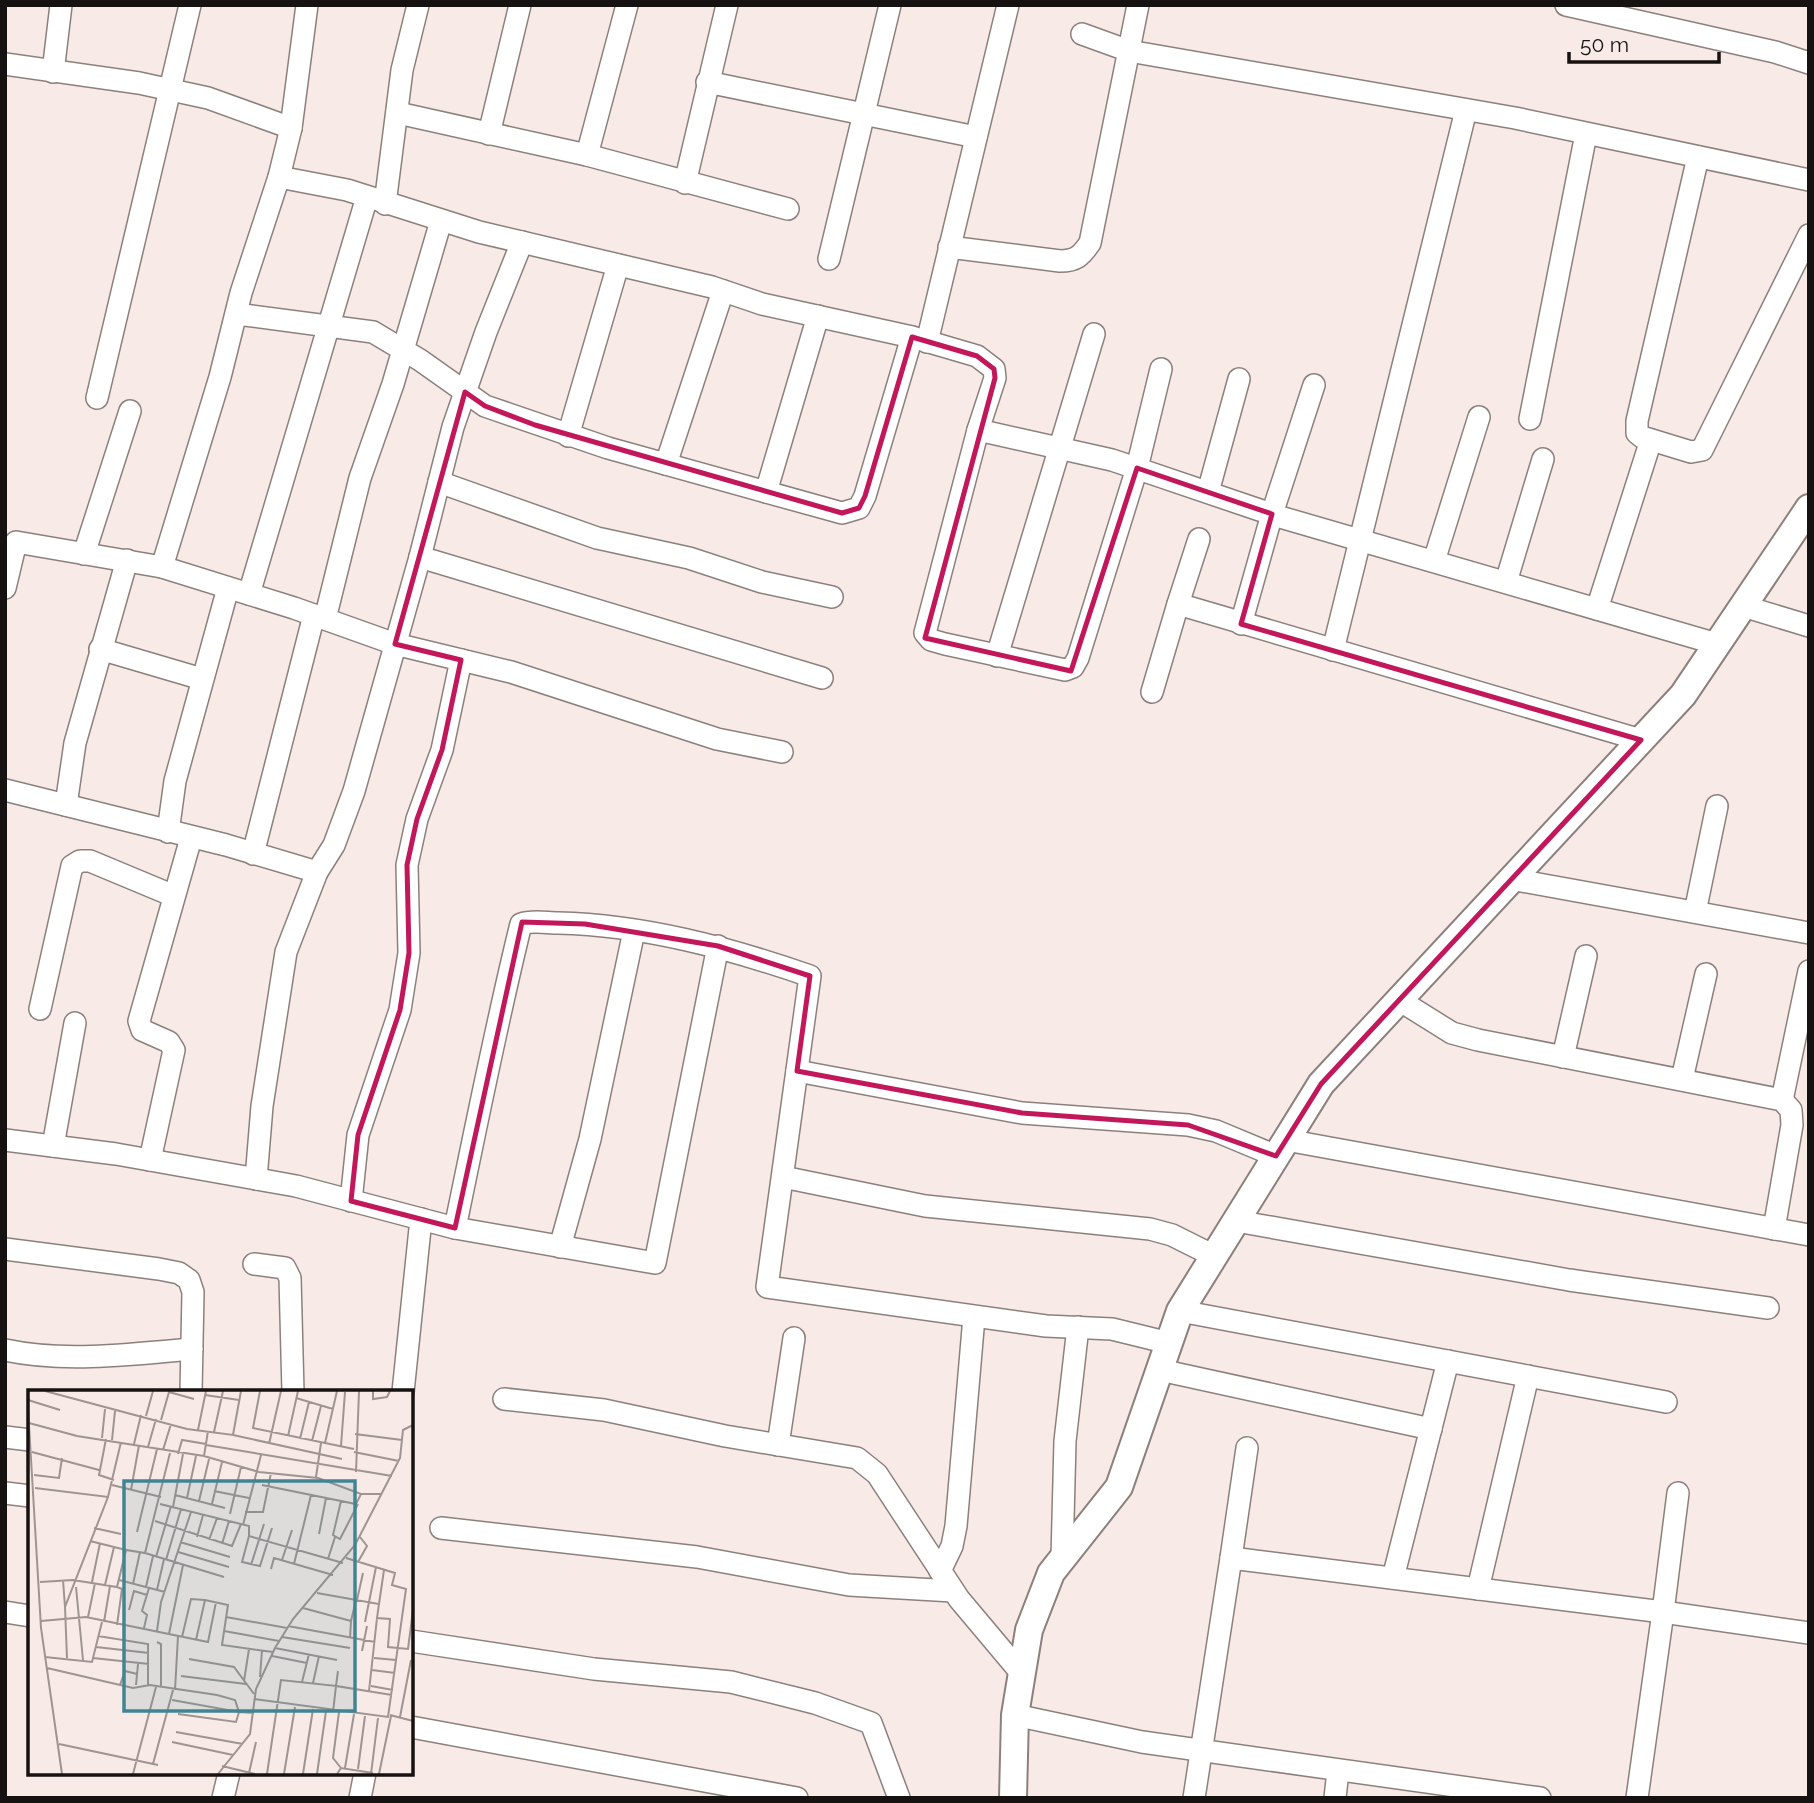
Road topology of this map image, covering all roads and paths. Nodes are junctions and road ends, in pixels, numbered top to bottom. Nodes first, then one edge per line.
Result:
1 (61, 5) edge
2 (190, 5) edge
3 (307, 5) edge
4 (418, 5) edge
5 (520, 5) edge
6 (626, 5) edge
7 (727, 5) edge
8 (890, 5) edge
9 (1008, 5) edge
10 (1138, 5) edge
11 (1566, 5) edge
12 (1082, 34) dead end
13 (1129, 51) junction
14 (1809, 63) edge
15 (5, 64) edge
16 (52, 72) junction
17 (707, 82) junction
18 (169, 89) junction
19 (1466, 110) junction
20 (398, 113) junction
21 (862, 114) junction
22 (292, 128) junction
23 (489, 134) junction
24 (1586, 134) junction
25 (976, 137) junction
26 (587, 155) junction
27 (1698, 157) junction
28 (279, 177) junction
29 (1809, 180) edge
30 (685, 183) junction
31 (376, 200) junction
32 (788, 209) dead end
33 (441, 220) junction
34 (1809, 235) edge
35 (522, 242) junction
36 (949, 247) junction
37 (828, 259) dead end
38 (618, 265) junction
39 (723, 291) junction
40 (237, 314) junction
41 (818, 316) junction
42 (331, 325) junction
43 (1094, 334) dead end
44 (920, 339) junction
45 (402, 349) junction
46 (1161, 369) dead end
47 (1240, 379) dead end
48 (1314, 385) dead end
49 (465, 392) junction
50 (97, 398) dead end
51 (130, 411) dead end
52 (1479, 417) dead end
53 (1530, 419) dead end
54 (978, 430) junction
55 (568, 436) junction
56 (1651, 440) junction
57 (1058, 449) junction
58 (1543, 459) dead end
59 (666, 464) junction
60 (1136, 468) junction
61 (439, 482) junction
62 (766, 492) junction
63 (1208, 492) junction
64 (1809, 508) edge
65 (1272, 514) junction
66 (1199, 539) dead end
67 (10, 540) edge
68 (1360, 540) junction
69 (84, 554) junction
70 (420, 557) junction
71 (127, 560) junction
72 (1434, 561) junction
73 (162, 567) junction
74 (1506, 583) junction
75 (5, 587) edge
76 (239, 591) junction
77 (832, 597) dead end
78 (1178, 604) junction
79 (1743, 606) junction
80 (1597, 609) junction
81 (320, 617) junction
82 (1241, 624) junction
83 (1809, 626) edge
84 (395, 644) junction
85 (1717, 644) junction
86 (100, 649) junction
87 (1334, 650) junction
88 (997, 656) junction
89 (461, 660) junction
90 (822, 678) dead end
91 (202, 679) junction
92 (1152, 692) dead end
93 (1641, 740) junction
94 (782, 752) dead end
95 (5, 790) edge
96 (66, 805) junction
97 (1717, 806) dead end
98 (168, 832) junction
99 (191, 838) junction
100 (253, 854) junction
101 (317, 872) junction
102 (1511, 879) junction
103 (174, 896) junction
104 (1695, 912) junction
105 (634, 931) junction
106 (1809, 933) edge
107 (718, 946) junction
108 (1587, 956) dead end
109 (1809, 971) edge
110 (1706, 974) dead end
111 (1399, 1000) junction
112 (40, 1009) dead end
113 (75, 1023) dead end
114 (1563, 1056) junction
115 (797, 1071) junction
116 (1682, 1079) junction
117 (1782, 1100) junction
118 (5, 1140) edge
119 (53, 1146) junction
120 (1281, 1148) junction
121 (150, 1160) junction
122 (783, 1177) junction
123 (256, 1179) junction
124 (351, 1201) junction
125 (421, 1219) junction
126 (1236, 1221) junction
127 (455, 1228) junction
128 (1774, 1229) junction
129 (1809, 1235) edge
130 (559, 1247) junction
131 (5, 1249) edge
132 (1214, 1256) junction
133 (254, 1264) dead end
134 (1768, 1308) dead end
135 (1180, 1311) junction
136 (974, 1317) junction
137 (1078, 1327) junction
138 (794, 1338) dead end
139 (1169, 1343) junction
140 (191, 1349) junction
141 (5, 1350) edge
142 (1447, 1361) junction
143 (1160, 1370) junction
144 (1528, 1376) junction
145 (191, 1390) edge
146 (293, 1390) edge
147 (402, 1390) edge
148 (504, 1399) dead end
149 (1666, 1402) dead end
150 (1431, 1429) junction
151 (5, 1437) edge
152 (28, 1440) edge
153 (778, 1445) junction
154 (1247, 1448) dead end
155 (5, 1493) edge
156 (1678, 1493) dead end
157 (28, 1496) edge
158 (441, 1528) dead end
159 (1062, 1558) junction
160 (1231, 1558) junction
161 (940, 1571) junction
162 (1394, 1578) junction
163 (1478, 1588) junction
164 (953, 1591) junction
165 (5, 1612) edge
166 (1663, 1612) junction
167 (28, 1616) edge
168 (1809, 1633) edge
169 (413, 1641) edge
170 (1022, 1674) junction
171 (1015, 1715) junction
172 (413, 1727) edge
173 (1199, 1750) junction
174 (1338, 1771) junction
175 (229, 1775) edge
176 (365, 1775) edge
177 (1480, 1794) edge
178 (223, 1798) edge
179 (360, 1798) edge
180 (797, 1798) edge
181 (899, 1798) edge
182 (1013, 1798) edge
183 (1194, 1798) edge
184 (1335, 1798) edge
185 (1540, 1798) edge
186 (1637, 1798) edge

1 - 16 street
2 - 18 street
3 - 22 street
4 - 20 street
5 - 23 street
6 - 26 street
7 - 17 street
8 - 21 street
9 - 25 street
10 - 13 street
11 - 14 street
12 - 13 street
13 - 19 street
13 - 36 street
15 - 16 street
16 - 18 street
17 - 21 street
17 - 30 street
18 - 22 street
18 - 50 street
19 - 24 street
19 - 68 street
20 - 23 street
20 - 31 street
21 - 25 street
21 - 37 street
22 - 28 street
23 - 26 street
24 - 27 street
24 - 53 street
25 - 36 street
26 - 30 street
27 - 29 street
27 - 56 street
28 - 31 street
28 - 40 street
30 - 32 street
31 - 33 street
31 - 42 street
33 - 35 street
33 - 45 street
34 - 56 street
35 - 38 street
35 - 49 street
36 - 44 street
38 - 39 street
38 - 55 street
39 - 41 street
39 - 59 street
40 - 42 street
40 - 73 street
41 - 44 street
41 - 62 street
42 - 45 street
42 - 76 street
43 - 57 street
44 - 54 street
44 - 62 street
45 - 49 street
45 - 81 street
46 - 60 street
47 - 63 street
48 - 65 street
49 - 55 street
49 - 61 street
51 - 69 street
52 - 72 street
54 - 57 street
54 - 88 street
55 - 59 street
56 - 80 street
57 - 60 street
57 - 88 street
58 - 74 street
59 - 62 street
60 - 63 street
60 - 88 street
61 - 70 street
61 - 77 street
63 - 65 street
64 - 79 street
65 - 68 street
65 - 82 street
66 - 78 street
67 - 69 street
67 - 75 street
68 - 72 street
68 - 87 street
69 - 71 street
70 - 84 street
70 - 90 street
71 - 73 street
71 - 86 street
72 - 74 street
73 - 76 street
74 - 80 street
76 - 81 street
76 - 91 street
78 - 82 street
78 - 92 street
79 - 83 street
79 - 85 street
80 - 85 street
81 - 84 street
81 - 100 street
82 - 87 street
84 - 89 street
84 - 101 street
85 - 93 street
86 - 91 street
86 - 96 street
87 - 93 street
89 - 94 street
89 - 124 street
91 - 98 street
93 - 102 street
95 - 96 street
96 - 98 street
97 - 104 street
98 - 99 street
99 - 100 street
99 - 103 street
100 - 101 street
101 - 123 street
102 - 104 street
102 - 111 street
103 - 112 street
103 - 121 street
104 - 106 street
105 - 107 street
105 - 127 street
105 - 130 street
107 - 115 street
107 - 130 street
108 - 114 street
109 - 117 street
110 - 116 street
111 - 114 street
111 - 120 street
113 - 119 street
114 - 116 street
115 - 120 street
115 - 122 street
116 - 117 street
117 - 128 street
118 - 119 street
119 - 121 street
120 - 126 street
120 - 128 street
121 - 123 street
122 - 132 street
122 - 136 street
123 - 124 street
124 - 125 street
125 - 127 street
125 - 147 street
126 - 132 street
126 - 134 street
127 - 130 street
128 - 129 street
131 - 140 street
132 - 135 street
133 - 146 street
135 - 139 street
135 - 142 street
136 - 137 street
136 - 161 street
137 - 139 street
137 - 159 street
138 - 153 street
139 - 143 street
140 - 141 street
140 - 145 street
142 - 144 street
142 - 150 street
143 - 150 street
143 - 159 street
144 - 149 street
144 - 163 street
148 - 153 street
150 - 162 street
151 - 152 street
153 - 161 street
154 - 160 street
155 - 157 street
156 - 166 street
158 - 164 street
159 - 170 street
160 - 162 street
160 - 173 street
161 - 164 street
162 - 163 street
163 - 166 street
164 - 170 street
165 - 167 street
166 - 168 street
166 - 186 street
169 - 181 street
170 - 171 street
171 - 173 street
171 - 182 street
172 - 180 street
173 - 174 street
173 - 183 street
174 - 177 street
174 - 184 street
175 - 178 street
176 - 179 street
177 - 185 street

